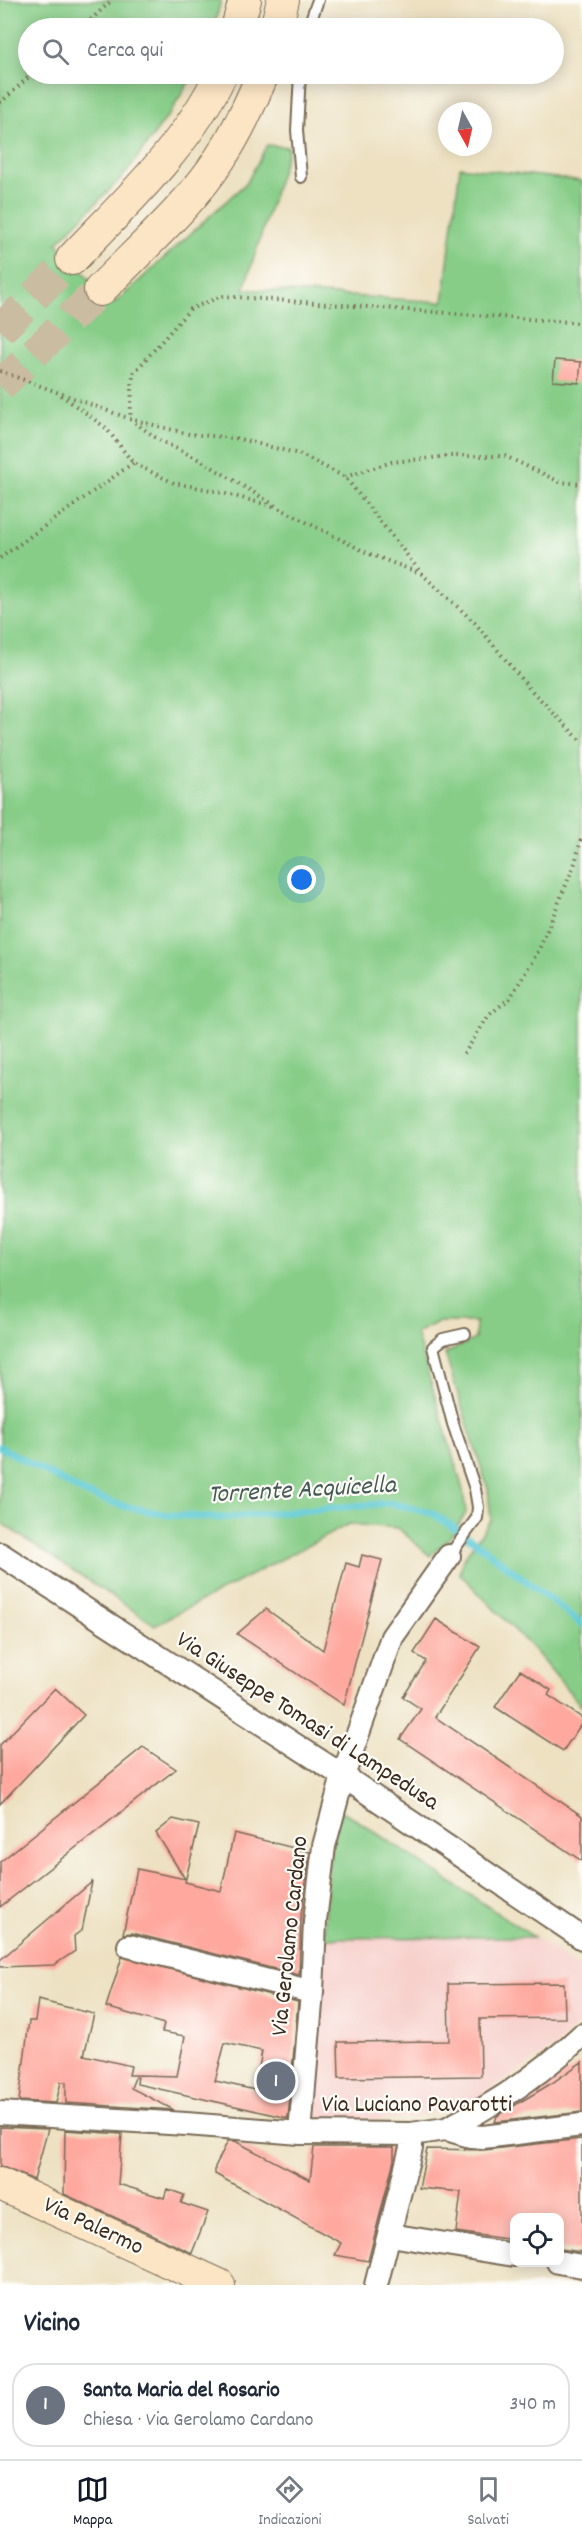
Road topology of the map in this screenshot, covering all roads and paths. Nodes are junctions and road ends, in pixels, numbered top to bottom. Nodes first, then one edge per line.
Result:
1 (112, 0) edge
2 (245, 0) edge
3 (284, 0) edge
4 (318, 0) edge
5 (93, 18) edge
6 (240, 18) edge
7 (279, 18) edge
8 (312, 18) edge
9 (22, 84) edge
10 (216, 84) edge
11 (259, 84) edge
12 (299, 84) edge
13 (0, 103) edge
14 (301, 177) dead end
15 (72, 259) tunnel mouth
16 (100, 290) tunnel mouth
17 (582, 323) edge
18 (0, 371) edge
19 (56, 392) junction
20 (130, 419) junction
21 (133, 463) junction
22 (345, 477) junction
23 (582, 484) edge
24 (281, 509) junction
25 (0, 558) edge
26 (422, 574) junction
27 (582, 742) edge
28 (582, 836) edge
29 (464, 1054) dead end
30 (465, 1334) dead end
31 (455, 1548) joint
32 (0, 1554) edge
33 (343, 1776) junction
34 (582, 1938) edge
35 (129, 1946) dead end
36 (312, 1992) junction
37 (582, 2035) edge
38 (0, 2113) edge
39 (582, 2125) edge
40 (446, 2129) junction
41 (300, 2133) junction
42 (411, 2134) junction
43 (0, 2184) edge
44 (390, 2235) junction
45 (510, 2254) edge
46 (564, 2263) edge
47 (582, 2266) edge
48 (219, 2285) edge
49 (376, 2285) edge

1 - 5 path
2 - 6 main road
3 - 7 main road
4 - 8 lane
9 - 13 path
10 - 15 main road
11 - 16 main road
12 - 14 lane
17 - 20 path
18 - 19 path
19 - 20 path
19 - 21 path
20 - 22 path
20 - 24 path
21 - 24 path
21 - 25 path
22 - 23 path
22 - 26 path
24 - 26 path
26 - 27 path
28 - 29 path
30 - 31 lane
31 - 33 street, Via Gerolamo Cardano
32 - 33 street, Via Giuseppe Tomasi di Lampedusa
33 - 34 street, Via Giuseppe Tomasi di Lampedusa
33 - 36 street, Via Gerolamo Cardano
35 - 36 street
36 - 41 street, Via Gerolamo Cardano
37 - 40 street
38 - 41 street, Via Luciano Pavarotti
39 - 40 street, Via Luciano Pavarotti
40 - 42 street, Via Luciano Pavarotti
41 - 42 street, Via Luciano Pavarotti
42 - 44 street
43 - 48 main road, Via Palermo
44 - 45 street
44 - 49 street
46 - 47 street

